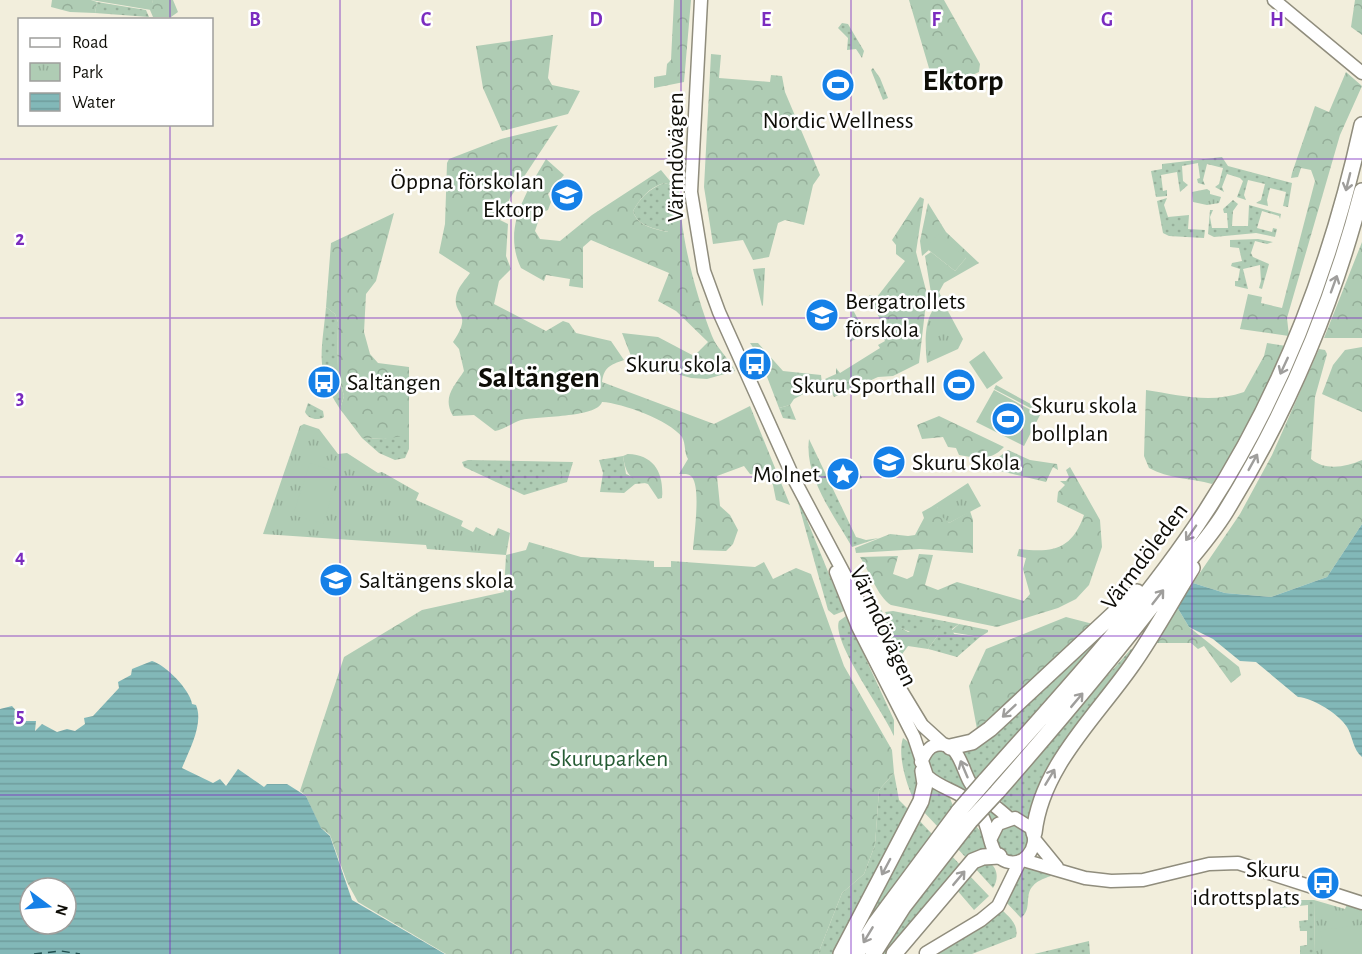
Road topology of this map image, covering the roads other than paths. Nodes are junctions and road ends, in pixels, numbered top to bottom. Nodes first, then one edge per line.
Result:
1 (701, 0) edge
2 (1274, 0) edge
3 (1362, 73) edge
4 (1362, 125) edge
5 (1362, 191) edge
6 (808, 507) junction
7 (1225, 513) junction
8 (1182, 557) junction
9 (1115, 631) junction
10 (947, 746) junction
11 (922, 766) junction
12 (1010, 819) junction
13 (961, 821) junction
14 (1035, 836) junction
15 (991, 838) junction
16 (1000, 857) junction
17 (931, 858) junction
18 (1021, 860) junction
19 (1060, 870) junction
20 (999, 900) junction
21 (1362, 903) edge
22 (925, 953) edge
23 (841, 954) edge
24 (856, 954) edge
25 (873, 954) edge
26 (894, 954) edge

1 - 6 main road, Värmdövägen
2 - 3 main road
4 -> 8 highway, Värmdöleden
7 -> 5 highway, Värmdöleden
6 - 10 main road, Värmdövägen
6 - 11 main road, Värmdövägen
7 - 8 highway, Värmdöleden
14 -> 7 highway
8 - 9 highway, Värmdöleden
8 - 9 highway
9 -> 10 highway
9 - 13 highway, Värmdöleden, bridge
13 -> 9 highway, Värmdöleden, bridge
10 - 11 main road
12 -> 10 main road, Värmdövägen
11 - 15 main road
11 -> 23 highway
12 - 14 main road
12 - 15 main road
13 - 17 highway, Värmdöleden
14 - 18 main road
14 - 19 main road
15 - 16 main road
16 - 18 main road
16 - 20 main road
26 -> 16 highway
17 -> 24 highway, Värmdöleden
17 - 25 highway, Värmdöleden
18 - 19 main road
18 - 20 main road
19 - 21 main road
20 - 22 main road

